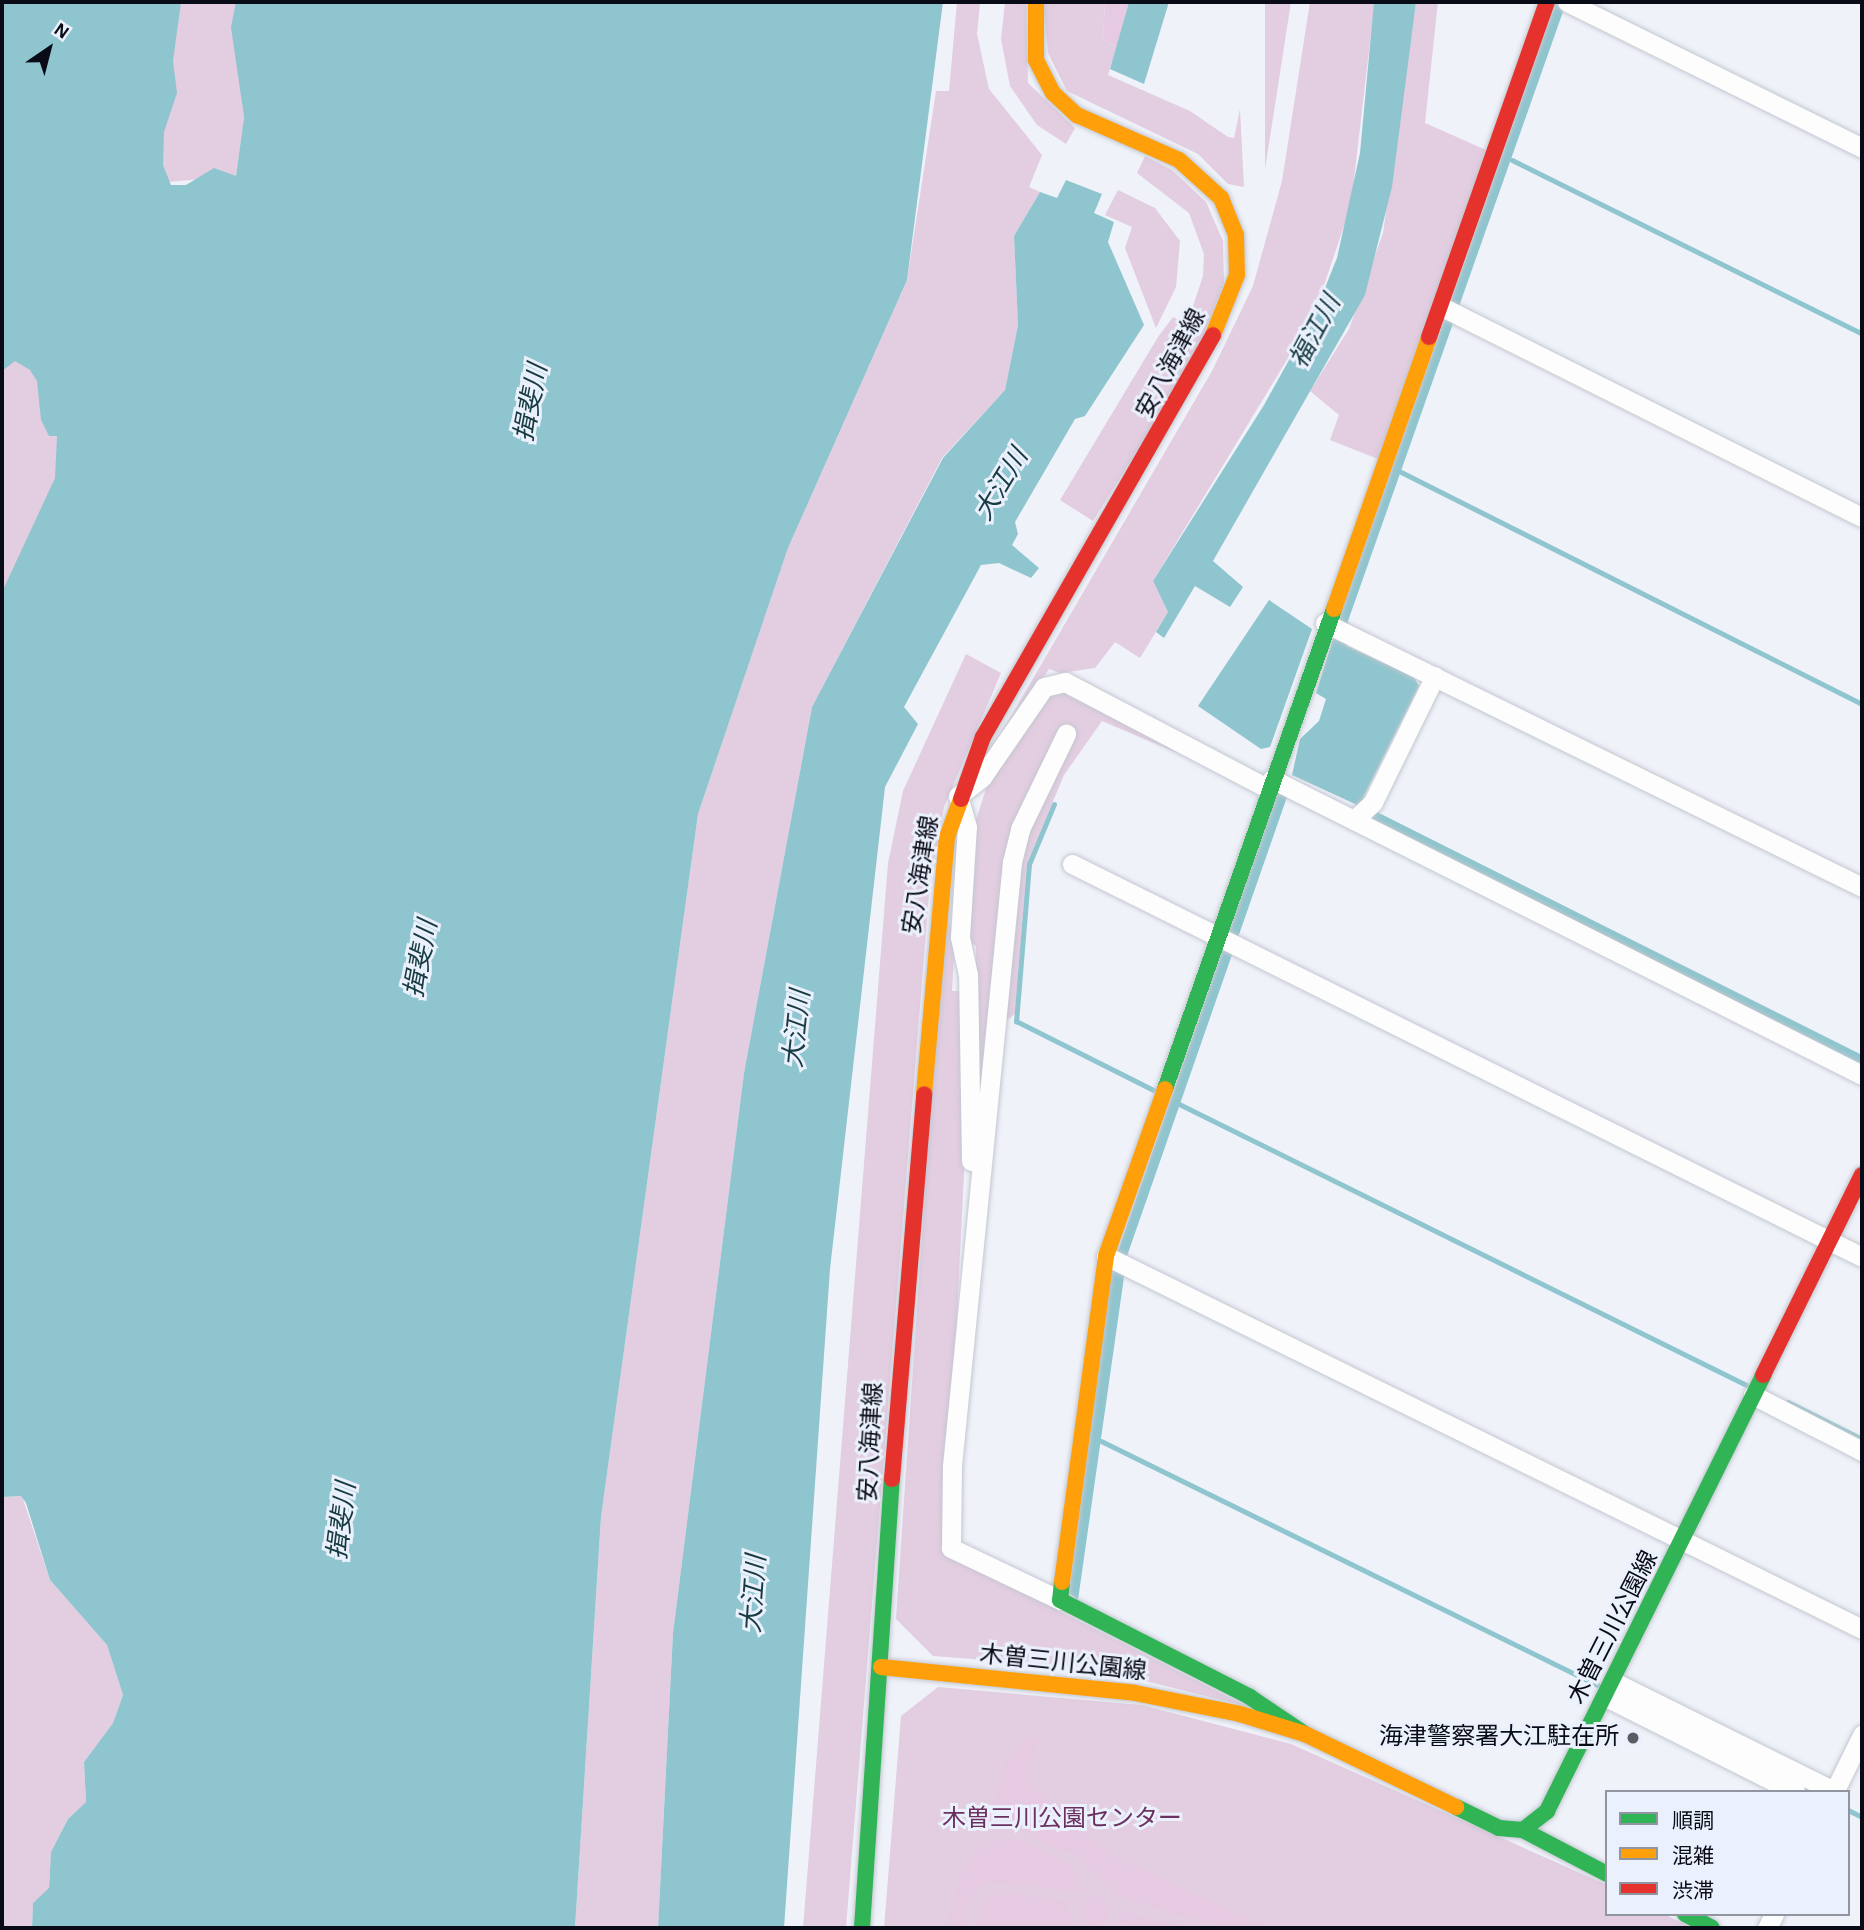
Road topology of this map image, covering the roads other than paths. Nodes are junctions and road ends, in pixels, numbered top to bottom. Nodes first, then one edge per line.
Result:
1 (1036, 2) edge
2 (1547, 2) edge
3 (1569, 2) edge
4 (1862, 148) edge
5 (1447, 310) junction
6 (1862, 517) edge
7 (1336, 628) junction
8 (1435, 677) junction
9 (1066, 734) dead end
10 (1270, 784) junction
11 (958, 796) junction
12 (1362, 812) junction
13 (1072, 864) dead end
14 (1862, 887) edge
15 (1225, 941) junction
16 (1862, 1075) edge
17 (1862, 1175) edge
18 (972, 1214) junction
19 (1830, 1240) junction
20 (1862, 1257) edge
21 (1115, 1260) junction
22 (1753, 1395) junction
23 (1862, 1451) edge
24 (1684, 1540) junction
25 (1060, 1600) junction
26 (1862, 1629) edge
27 (881, 1667) junction
28 (1610, 1689) junction
29 (1305, 1734) junction
30 (1862, 1735) edge
31 (1791, 1790) edge
32 (1830, 1790) edge
33 (1835, 1790) edge
34 (1523, 1830) junction
35 (1605, 1873) edge
36 (1689, 1916) edge
37 (862, 1928) edge
38 (1712, 1928) edge

1 - 11 main road, 安八海津線
2 - 5 main road
3 - 4 street
5 - 6 street
5 - 7 main road
7 - 8 street
7 - 10 main road
8 - 12 street
8 - 14 street
9 - 18 street
10 - 11 street
10 - 12 street
10 - 15 main road
11 - 18 street
11 - 27 main road, 安八海津線
12 - 16 street
13 - 15 street
15 - 19 street
15 - 21 main road
17 - 19 main road, 木曽三川公園線
18 - 25 street
19 - 20 street
19 - 22 main road, 木曽三川公園線
21 - 24 street
21 - 25 main road
22 - 23 street
22 - 24 main road, 木曽三川公園線
24 - 26 street
24 - 28 main road, 木曽三川公園線
25 - 29 main road
27 - 29 main road, 木曽三川公園線
27 - 37 main road, 安八海津線
28 - 31 street
28 - 32 street
28 - 34 main road, 木曽三川公園線
29 - 34 main road, 木曽三川公園線
30 - 33 street
34 - 35 main road
36 - 38 main road

